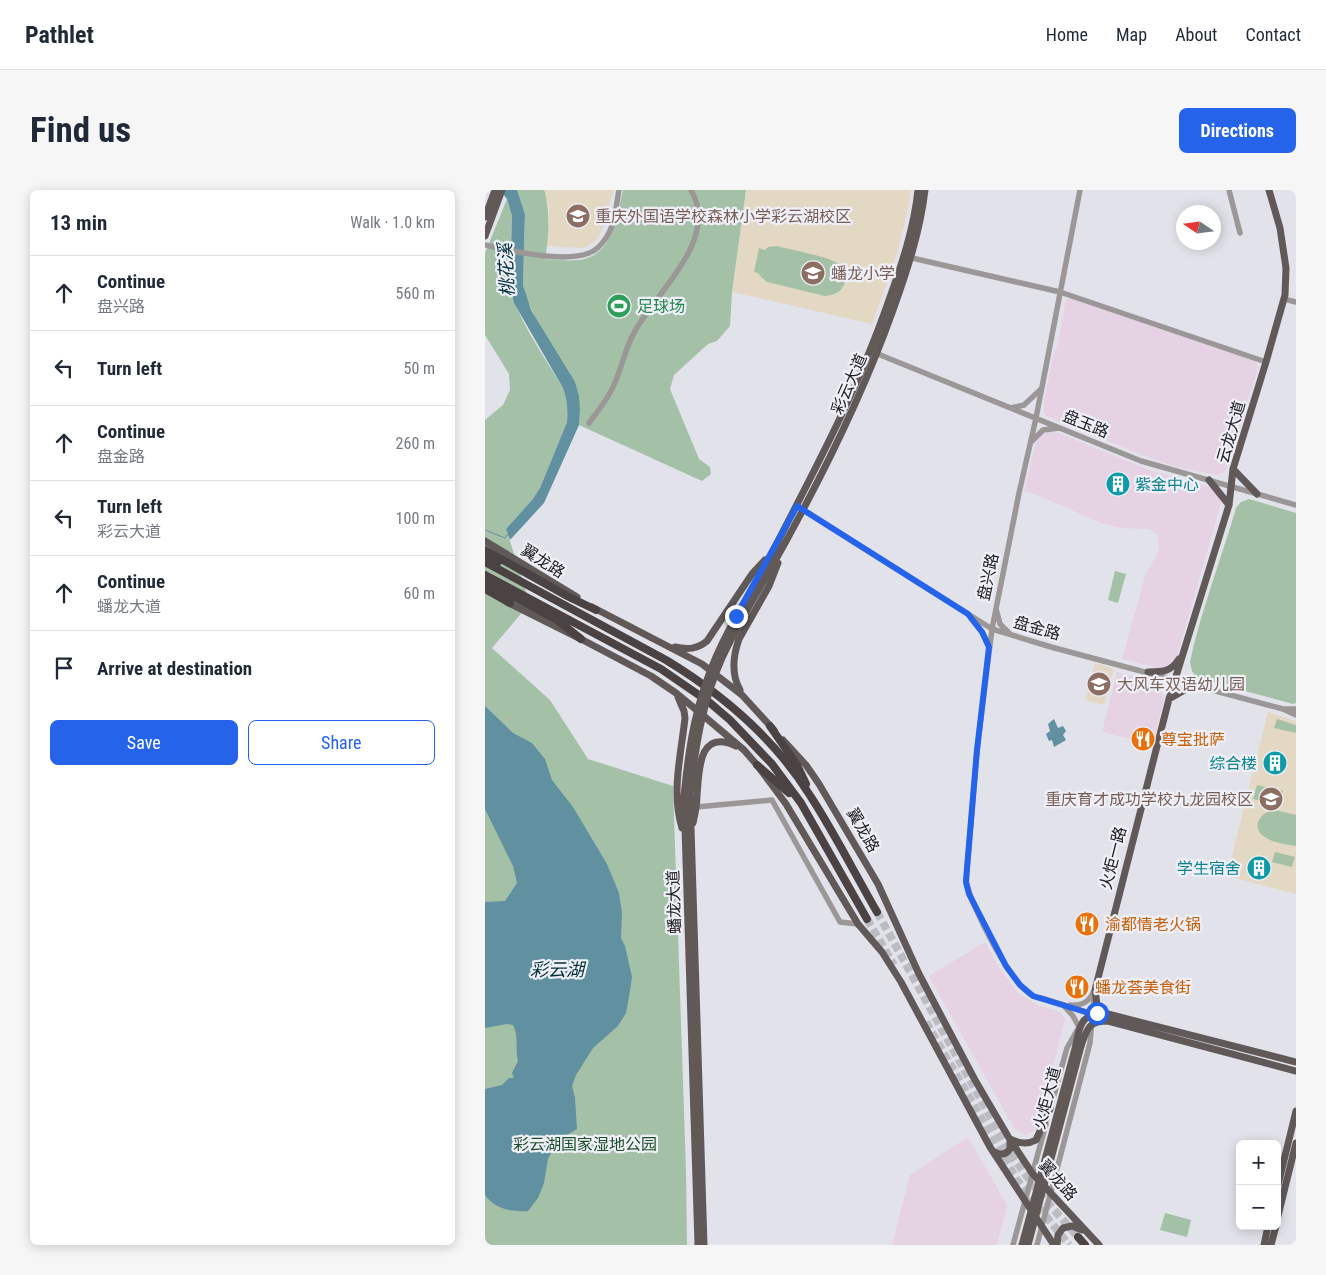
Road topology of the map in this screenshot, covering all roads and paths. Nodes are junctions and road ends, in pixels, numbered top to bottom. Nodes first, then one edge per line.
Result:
1 (495, 190) edge
2 (502, 190) edge
3 (619, 190) edge
4 (691, 190) edge
5 (918, 190) edge
6 (925, 190) edge
7 (1080, 190) edge
8 (1229, 190) edge
9 (1269, 190) edge
10 (493, 208) junction
11 (485, 217) edge
12 (1240, 233) dead end
13 (485, 236) edge
14 (486, 245) edge
15 (912, 258) junction
16 (1060, 292) junction
17 (1283, 299) junction
18 (1296, 302) edge
19 (874, 353) junction
20 (1267, 362) junction
21 (1041, 390) junction
22 (1011, 408) junction
23 (1036, 418) junction
24 (589, 423) dead end
25 (1059, 428) junction
26 (1031, 442) junction
27 (1233, 469) junction
28 (1209, 480) junction
29 (1232, 486) junction
30 (1257, 494) junction
31 (1229, 505) junction
32 (1296, 505) edge
33 (800, 508) junction
34 (485, 541) edge
35 (784, 546) junction
36 (774, 548) junction
37 (485, 550) edge
38 (485, 556) edge
39 (485, 562) edge
40 (485, 575) edge
41 (530, 575) junction
42 (763, 575) junction
43 (485, 581) edge
44 (485, 589) edge
45 (485, 594) edge
46 (569, 599) junction
47 (510, 603) junction
48 (995, 607) junction
49 (596, 610) joint
50 (968, 614) junction
51 (559, 618) junction
52 (992, 629) junction
53 (1010, 634) junction
54 (581, 638) junction
55 (664, 645) junction
56 (989, 647) junction
57 (1184, 651) junction
58 (1148, 672) junction
59 (1175, 679) junction
60 (1202, 687) junction
61 (675, 693) junction
62 (742, 695) junction
63 (1169, 699) junction
64 (1283, 709) junction
65 (1296, 709) edge
66 (1296, 715) edge
67 (770, 726) junction
68 (744, 750) junction
69 (757, 764) junction
70 (811, 795) junction
71 (801, 803) junction
72 (696, 807) junction
73 (688, 837) junction
74 (877, 912) tunnel mouth
75 (867, 919) tunnel mouth
76 (858, 924) junction
77 (1095, 990) junction
78 (1063, 1005) junction
79 (1104, 1013) junction
80 (1092, 1014) junction
81 (1108, 1021) junction
82 (1091, 1024) junction
83 (1079, 1027) junction
84 (1079, 1045) junction
85 (1296, 1062) edge
86 (1296, 1070) edge
87 (1050, 1108) junction
88 (1296, 1111) edge
89 (1009, 1138) junction
90 (1296, 1143) edge
91 (993, 1151) junction
92 (1032, 1173) junction
93 (1278, 1185) edge
94 (1051, 1194) junction
95 (1025, 1199) junction
96 (1281, 1204) edge
97 (1042, 1228) junction
98 (1267, 1230) edge
99 (1275, 1230) edge
100 (1087, 1232) junction
101 (1078, 1237) tunnel mouth
102 (698, 1245) edge
103 (704, 1245) edge
104 (1013, 1245) edge
105 (1021, 1245) edge
106 (1028, 1245) edge
107 (1037, 1245) edge
108 (1055, 1245) edge
109 (1085, 1245) edge
110 (1099, 1245) edge
111 (1264, 1245) edge
112 (1271, 1245) edge

1 - 10 main road
2 - 10 main road
3 - 14 street
4 - 24 street
5 - 19 main road, 彩云大道
6 - 15 main road, 彩云大道
7 - 16 street, 盘兴路
8 - 12 street
9 - 17 main road, 云龙大道
10 - 11 main road
10 - 13 main road
15 - 16 street
15 - 19 main road, 彩云大道
16 - 20 street
16 - 21 street, 盘兴路
17 - 18 street
17 - 20 main road, 云龙大道
19 - 22 street, 盘玉路
19 - 33 main road, 彩云大道
20 - 27 main road, 云龙大道
21 - 22 street
21 - 23 street, 盘兴路
22 - 23 street, 盘玉路
23 - 25 street, 盘玉路
23 - 26 street, 盘兴路
25 - 26 street
25 - 28 street, 盘玉路
26 - 48 street, 盘兴路
27 - 29 main road, 云龙大道
27 - 30 main road
28 - 29 street, 盘玉路
28 - 31 main road
29 - 30 street, 盘玉路
29 - 31 main road, 云龙大道
30 - 32 street, 盘玉路
31 - 57 main road, 云龙大道
33 - 35 main road, 彩云大道
33 - 36 main road, 彩云大道
33 - 50 street, 盘金路
34 - 46 main road, 翼龙路
35 - 42 main road, 彩云大道
35 - 62 main road
36 - 42 main road, 彩云大道
36 - 55 main road
37 - 41 highway
38 - 41 highway
39 - 46 highway, 翼龙路
40 - 51 highway
41 - 46 highway
42 - 73 main road, 蟠龙大道, bridge
43 - 51 highway
44 - 47 highway
45 - 47 main road
46 - 49 highway
46 - 70 highway, 翼龙路
47 - 54 main road
48 - 52 street, 盘兴路
48 - 53 street
49 - 55 main road, 翼龙路
50 - 52 street, 盘金路
50 - 56 street
51 - 54 highway
51 - 71 highway
52 - 53 street, 盘金路
52 - 56 street, 盘兴路
53 - 58 street, 盘金路
54 - 61 main road
55 - 62 main road, 翼龙路
56 - 78 street, 盘兴路
57 - 58 main road
57 - 59 main road, 云龙大道
58 - 59 street, 盘金路
59 - 60 street, 盘金路
59 - 63 main road, 火炬一路
60 - 63 main road
60 - 64 street, 盘金路
61 - 68 main road
61 - 73 main road
62 - 67 main road, 翼龙路
63 - 77 main road, 火炬一路
64 - 65 street
64 - 66 street, 盘金路
67 - 70 highway
67 - 89 main road, 翼龙路
68 - 69 main road
68 - 72 main road
69 - 71 highway
69 - 76 main road
70 - 74 highway, 翼龙路
71 - 75 highway
72 - 73 main road
72 - 76 street
73 - 102 main road, 蟠龙大道
73 - 103 main road, 蟠龙大道
76 - 91 main road
77 - 78 street
77 - 79 main road
77 - 80 street
78 - 80 street, 盘兴路
78 - 83 street
79 - 80 main road
79 - 85 main road
80 - 81 street, 盘兴路
80 - 82 street
80 - 83 main road
81 - 82 main road
81 - 86 main road
82 - 84 main road
82 - 94 street
83 - 84 main road
83 - 87 street
84 - 105 main road, 火炬大道, bridge
84 - 106 main road, 火炬大道, bridge
87 - 89 main road
87 - 92 street
88 - 93 main road
89 - 91 main road
89 - 92 main road, 翼龙路
90 - 96 main road
91 - 95 main road
92 - 94 main road, 翼龙路
92 - 95 street
94 - 97 street
94 - 100 main road, 翼龙路
95 - 97 main road
95 - 104 street
97 - 107 street
97 - 108 main road
98 - 111 main road
99 - 112 main road
100 - 108 main road
100 - 110 main road, 翼龙路
101 - 109 highway

